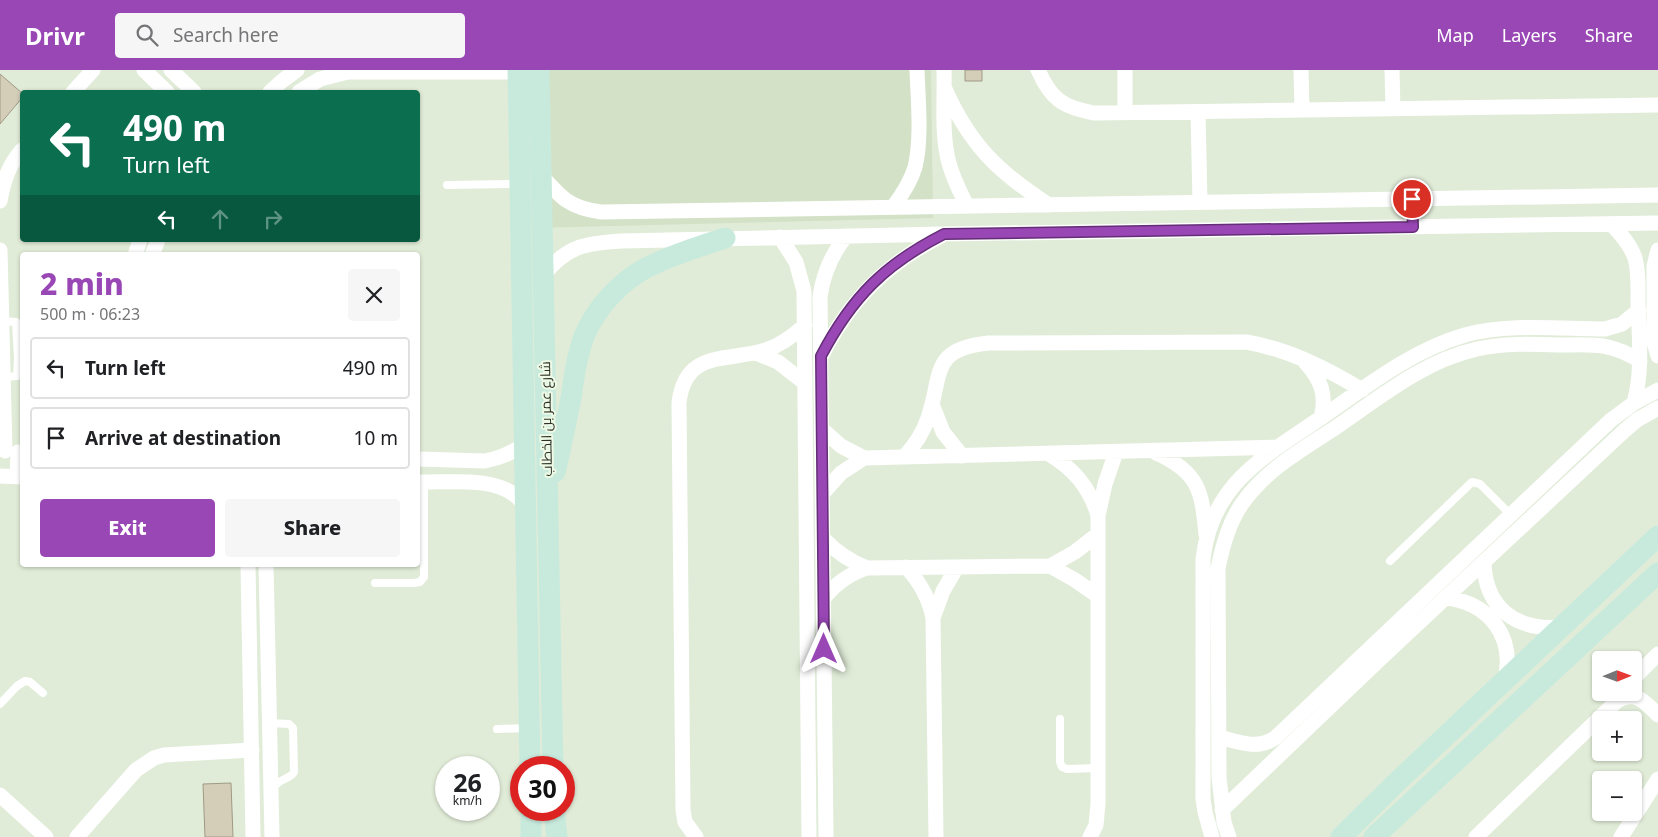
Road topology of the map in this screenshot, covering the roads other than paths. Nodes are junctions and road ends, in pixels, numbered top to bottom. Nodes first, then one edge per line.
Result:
1 (93, 70) edge
2 (144, 70) edge
3 (171, 70) edge
4 (296, 70) edge
5 (917, 70) edge
6 (944, 70) edge
7 (1038, 70) edge
8 (1125, 70) edge
9 (1301, 70) edge
10 (1392, 70) edge
11 (525, 71) edge
12 (945, 89) junction
13 (75, 90) edge
14 (165, 90) edge
15 (192, 90) edge
16 (272, 90) edge
17 (302, 90) edge
18 (1658, 105) edge
19 (540, 107) junction
20 (519, 108) junction
21 (1393, 108) junction
22 (1302, 110) junction
23 (1198, 112) junction
24 (1125, 113) junction
25 (530, 150) junction
26 (20, 153) edge
27 (541, 175) junction
28 (520, 184) junction
29 (447, 186) dead end
30 (1658, 195) edge
31 (1412, 199) junction
32 (0, 201) edge
33 (1200, 202) junction
34 (1049, 205) junction
35 (967, 206) junction
36 (893, 207) junction
37 (1658, 223) edge
38 (1610, 224) junction
39 (1413, 227) junction
40 (944, 234) junction
41 (846, 236) junction
42 (780, 237) junction
43 (725, 238) junction
44 (0, 250) edge
45 (1658, 250) edge
46 (543, 276) junction
47 (1639, 310) junction
48 (805, 325) junction
49 (756, 353) junction
50 (821, 356) junction
51 (1658, 356) edge
52 (1303, 359) junction
53 (1640, 361) junction
54 (1391, 370) junction
55 (805, 382) junction
56 (1401, 384) junction
57 (1362, 390) junction
58 (1658, 390) edge
59 (1634, 403) junction
60 (932, 404) junction
61 (1658, 408) edge
62 (1321, 418) junction
63 (822, 429) junction
64 (526, 443) junction
65 (1279, 447) junction
66 (1152, 451) junction
67 (12, 452) edge
68 (1116, 452) junction
69 (1049, 454) junction
70 (962, 456) junction
71 (904, 457) junction
72 (864, 458) junction
73 (420, 460) edge
74 (0, 476) edge
75 (20, 476) edge
76 (421, 482) edge
77 (1544, 484) junction
78 (823, 493) junction
79 (1555, 495) junction
80 (548, 499) junction
81 (527, 508) junction
82 (1511, 515) junction
83 (1098, 516) junction
84 (1098, 534) junction
85 (1658, 536) edge
86 (823, 538) junction
87 (1206, 540) junction
88 (1390, 561) dead end
89 (1484, 562) junction
90 (1050, 566) junction
91 (248, 567) edge
92 (266, 567) edge
93 (906, 567) junction
94 (957, 567) junction
95 (867, 568) junction
96 (1658, 574) edge
97 (375, 583) dead end
98 (1202, 585) junction
99 (1218, 585) junction
100 (1098, 596) junction
101 (824, 598) junction
102 (1446, 598) junction
103 (1495, 601) junction
104 (1484, 612) junction
105 (933, 618) junction
106 (267, 624) junction
107 (250, 625) junction
108 (1561, 627) junction
109 (528, 635) junction
110 (550, 635) junction
111 (1370, 648) junction
112 (1658, 654) edge
113 (1380, 659) junction
114 (1642, 670) edge
115 (1505, 680) junction
116 (825, 683) junction
117 (807, 684) junction
118 (43, 693) dead end
119 (1642, 700) edge
120 (1617, 701) edge
121 (0, 704) edge
122 (1658, 715) edge
123 (1060, 719) dead end
124 (269, 723) junction
125 (530, 728) junction
126 (497, 729) dead end
127 (1219, 737) junction
128 (252, 750) junction
129 (530, 756) edge
130 (553, 756) edge
131 (1098, 768) junction
132 (1658, 779) edge
133 (252, 794) junction
134 (271, 794) junction
135 (0, 795) edge
136 (1222, 810) junction
137 (531, 821) edge
138 (555, 821) edge
139 (1363, 830) edge
140 (805, 834) edge
141 (46, 837) edge
142 (76, 837) edge
143 (253, 837) edge
144 (272, 837) edge
145 (531, 837) edge
146 (557, 837) edge
147 (696, 837) edge
148 (826, 837) edge
149 (936, 837) edge
150 (1090, 837) edge
151 (1212, 837) edge
152 (1229, 837) edge
153 (1341, 837) edge
154 (1374, 837) edge
155 (1476, 837) edge
156 (1621, 837) edge

1 - 13 street
2 - 14 street
3 - 15 street
4 - 16 street
5 - 36 street
6 - 12 street
7 - 24 street
8 - 24 street
9 - 22 street
10 - 21 street
11 - 17 street
11 - 19 street, شارع عمر بن الخطاب
11 - 20 street, شارع عمر بن الخطاب
12 - 34 street
12 - 35 street
18 - 21 street
19 - 20 street
19 - 25 street, شارع عمر بن الخطاب
20 - 25 street, شارع عمر بن الخطاب
21 - 22 street
22 - 23 street
23 - 24 street
23 - 33 street
25 - 27 street, شارع عمر بن الخطاب
25 - 28 street, شارع عمر بن الخطاب
26 - 32 street
27 - 36 street
27 - 46 street, شارع عمر بن الخطاب
28 - 29 lane
28 - 64 street, شارع عمر بن الخطاب
30 - 31 street
31 - 33 street
31 - 39 street
33 - 34 street
34 - 35 street
35 - 36 street
37 - 38 street
38 - 39 street
38 - 47 street
39 - 40 street
40 - 41 street
40 - 50 street
41 - 42 street
41 - 50 street
42 - 43 street
42 - 48 street
43 - 46 street
43 - 80 street
44 - 67 street
45 - 51 street
46 - 80 street, شارع عمر بن الخطاب
47 - 53 street
47 - 54 street
48 - 49 street
48 - 55 street
49 - 55 street
49 - 147 street
50 - 63 street
52 - 57 street
52 - 60 street
52 - 62 street
53 - 56 street
53 - 59 street
54 - 56 street
54 - 57 street
55 - 117 street
56 - 99 street
57 - 62 street
58 - 59 street
59 - 77 street
60 - 70 street
60 - 71 street
61 - 79 street
62 - 65 street
63 - 72 street
63 - 78 street
64 - 73 street
64 - 81 street, شارع عمر بن الخطاب
65 - 66 street
65 - 87 street
66 - 68 street
66 - 87 street
67 - 75 street
68 - 69 street
68 - 83 street
69 - 70 street
69 - 83 street
70 - 71 street
71 - 72 street
72 - 78 street
74 - 75 street
76 - 81 street
76 - 97 lane
77 - 79 street
77 - 82 street
78 - 86 street
79 - 89 street
80 - 110 street, شارع عمر بن الخطاب
81 - 109 street, شارع عمر بن الخطاب
82 - 88 lane
82 - 111 street
83 - 84 street
84 - 90 street
84 - 100 street
85 - 108 street
86 - 95 street
86 - 101 street
87 - 98 street
89 - 102 street
89 - 103 street
90 - 94 street
90 - 100 street
91 - 107 street
92 - 106 street
93 - 94 street
93 - 95 street
93 - 105 street
94 - 105 street
95 - 101 street
96 - 154 street
98 - 99 street
98 - 151 street
99 - 127 street
100 - 131 street
101 - 116 street
102 - 104 street
102 - 113 street
103 - 104 street
103 - 108 street
104 - 115 street
105 - 149 street
106 - 107 street
106 - 124 street
107 - 128 street
108 - 115 street
109 - 110 street
109 - 125 street, شارع عمر بن الخطاب
110 - 130 street, شارع عمر بن الخطاب
111 - 113 street
111 - 127 street
112 - 114 street
113 - 136 street
115 - 139 street
116 - 117 street
116 - 148 street
117 - 140 street
118 - 121 lane
119 - 122 street
120 - 155 street
123 - 131 lane
124 - 134 street
124 - 134 lane
125 - 126 lane
125 - 129 street, شارع عمر بن الخطاب
127 - 136 street
128 - 133 street
128 - 142 street
131 - 150 street
132 - 156 street
133 - 134 street
133 - 143 street
134 - 144 street
135 - 141 street
136 - 152 street
137 - 145 street
138 - 146 street
139 - 153 street

